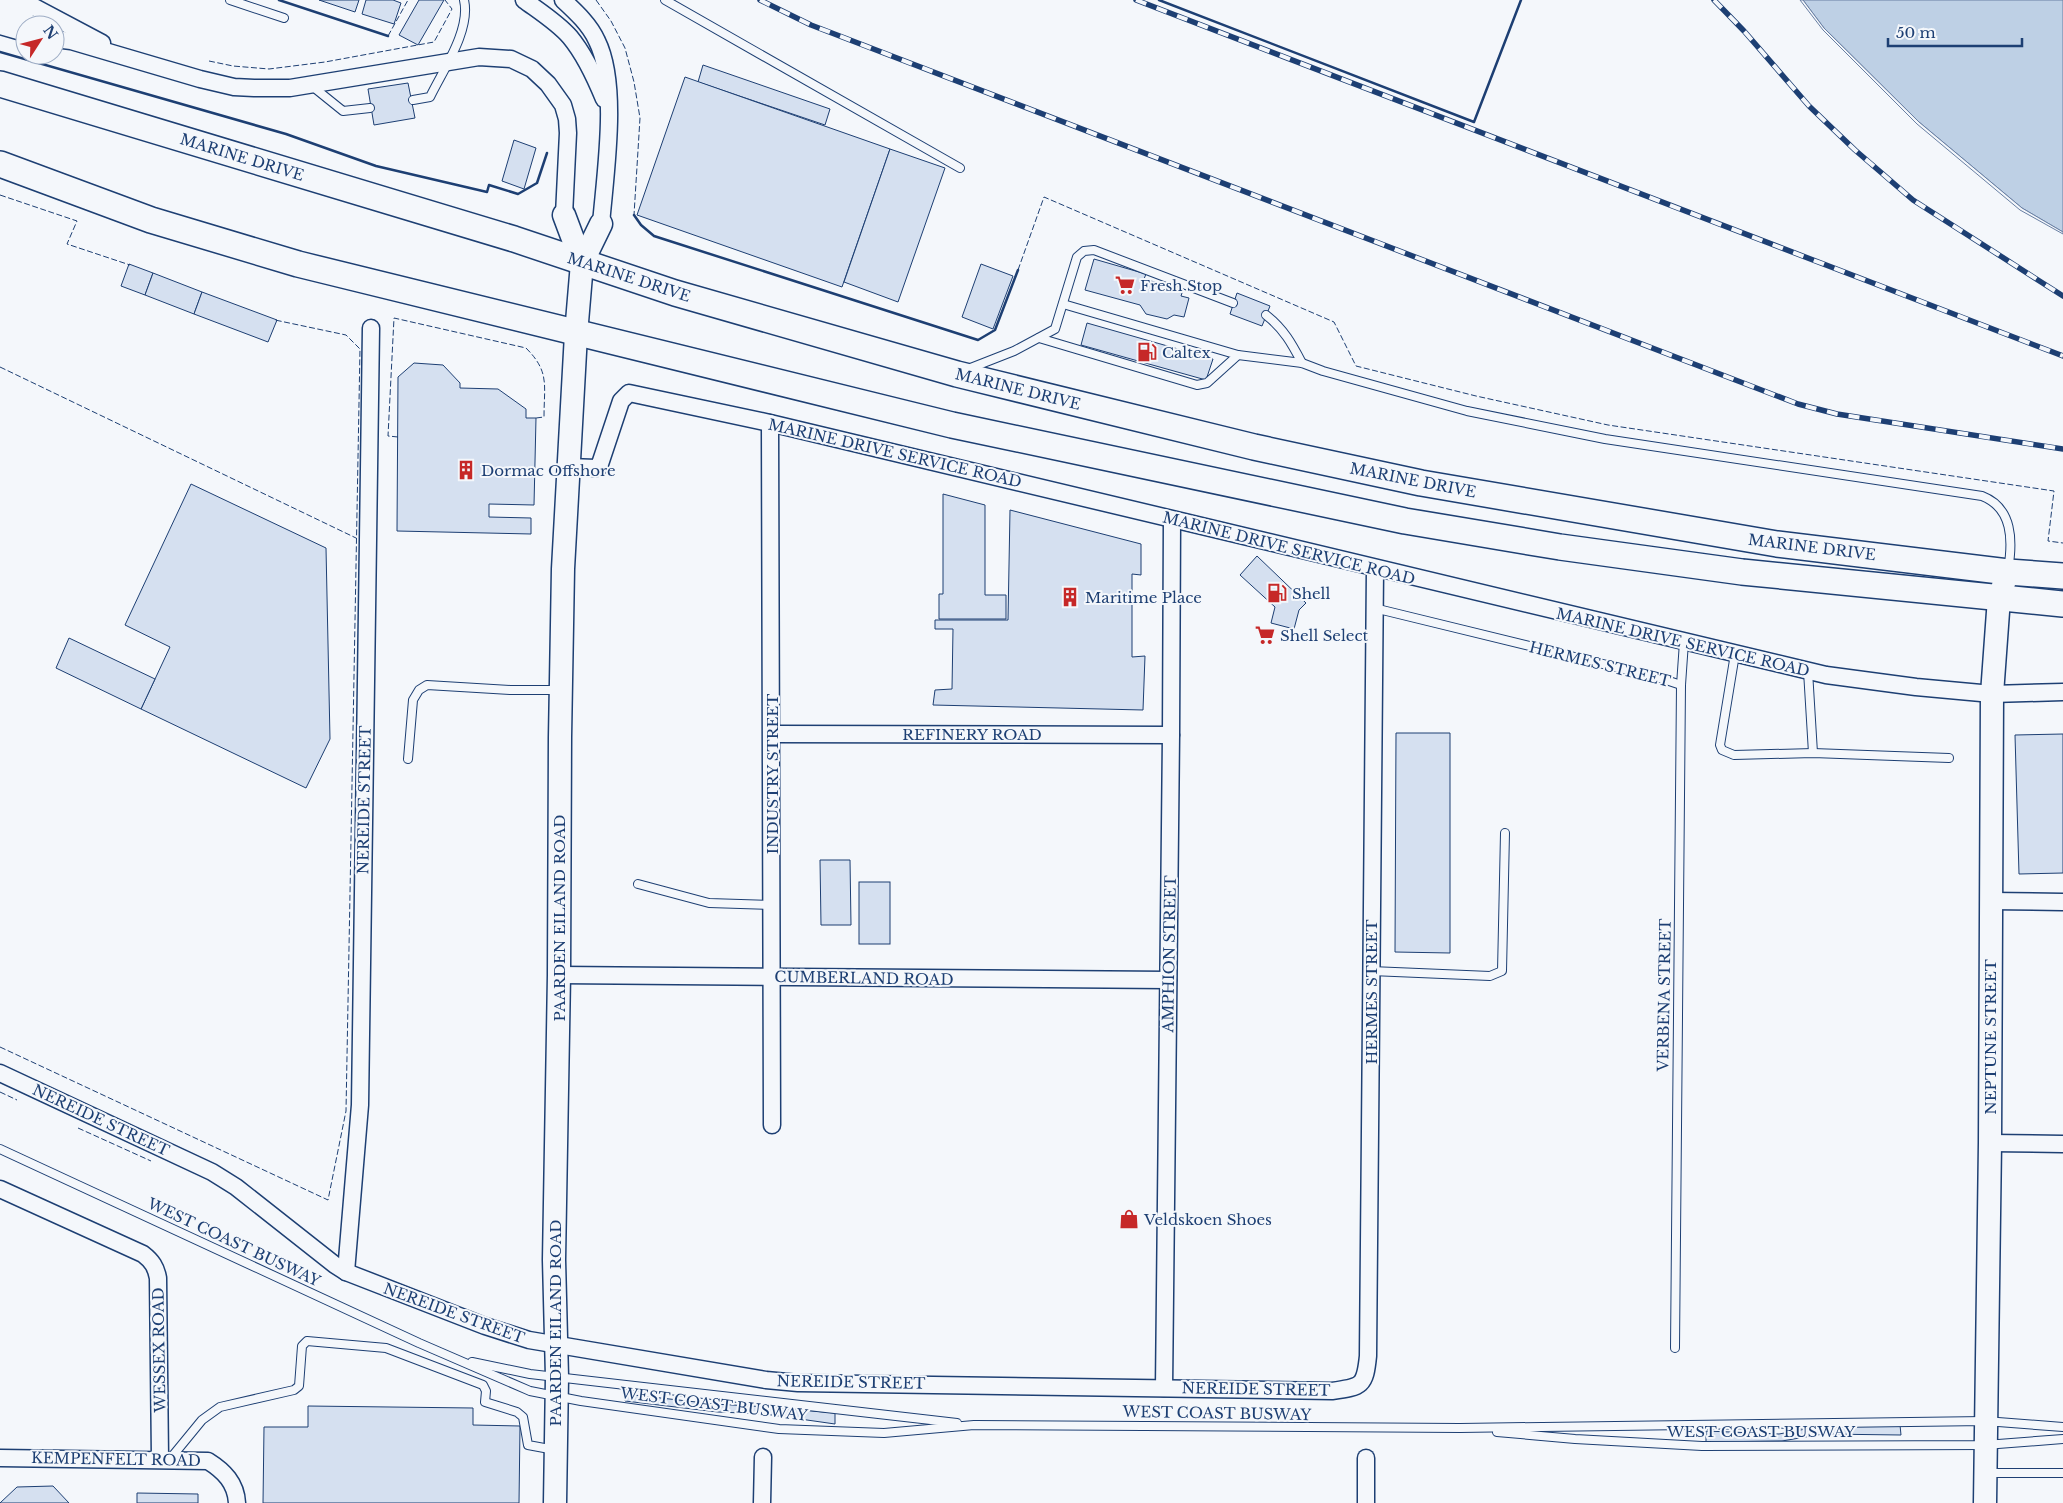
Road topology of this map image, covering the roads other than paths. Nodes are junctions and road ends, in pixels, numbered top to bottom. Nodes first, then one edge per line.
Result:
1 (5, 0) edge
2 (21, 0) edge
3 (230, 0) edge
4 (464, 0) edge
5 (524, 0) edge
6 (563, 0) edge
7 (665, 0) edge
8 (0, 13) edge
9 (15, 15) edge
10 (34, 15) edge
11 (38, 15) edge
12 (284, 18) dead end
13 (0, 26) edge
14 (65, 29) edge
15 (15, 30) edge
16 (65, 41) edge
17 (130, 59) junction
18 (447, 62) junction
19 (0, 84) edge
20 (311, 85) junction
21 (413, 100) dead end
22 (370, 108) dead end
23 (609, 111) junction
24 (0, 164) edge
25 (960, 168) dead end
26 (564, 215) joint
27 (602, 224) joint
28 (582, 263) junction
29 (1234, 303) dead end
30 (1063, 304) junction
31 (1266, 315) dead end
32 (371, 328) dead end
33 (576, 334) junction
34 (1040, 338) junction
35 (1238, 355) junction
36 (1302, 363) junction
37 (957, 374) junction
38 (770, 423) junction
39 (569, 467) junction
40 (1172, 520) junction
41 (1375, 568) junction
42 (2008, 572) junction
43 (2063, 576) edge
44 (1999, 598) junction
45 (2063, 604) edge
46 (1374, 608) junction
47 (1684, 642) junction
48 (1735, 654) junction
49 (1808, 671) junction
50 (1681, 685) junction
51 (561, 690) junction
52 (2063, 692) edge
53 (1992, 694) junction
54 (772, 734) junction
55 (1171, 735) junction
56 (1813, 754) junction
57 (1949, 758) dead end
58 (408, 759) dead end
59 (1505, 833) dead end
60 (638, 884) dead end
61 (1990, 901) junction
62 (2063, 902) edge
63 (773, 905) junction
64 (1371, 971) junction
65 (560, 975) junction
66 (773, 977) junction
67 (1168, 980) junction
68 (0, 1073) edge
69 (772, 1125) dead end
70 (1990, 1144) junction
71 (2063, 1144) edge
72 (0, 1149) edge
73 (0, 1189) edge
74 (346, 1272) junction
75 (556, 1346) junction
76 (1675, 1348) dead end
77 (458, 1359) junction
78 (1366, 1376) joint
79 (556, 1387) junction
80 (1164, 1388) junction
81 (1985, 1421) junction
82 (974, 1425) junction
83 (2063, 1427) edge
84 (1460, 1428) junction
85 (2063, 1439) edge
86 (1985, 1445) junction
87 (555, 1450) junction
88 (0, 1458) edge
89 (763, 1458) dead end
90 (1366, 1458) dead end
91 (165, 1459) junction
92 (1985, 1473) junction
93 (2063, 1473) edge
94 (237, 1503) edge
95 (555, 1503) edge
96 (762, 1503) edge
97 (1366, 1503) edge
98 (1984, 1503) edge

1 - 10 street
2 - 11 street
3 - 12 lane
4 - 18 lane
5 - 23 street
6 - 23 street
7 - 25 lane
8 - 9 street
13 - 15 street
14 - 17 street
16 - 17 street
17 - 20 street
18 - 20 street
18 - 21 lane
18 - 26 street
19 - 28 main road, MARINE DRIVE
20 - 22 lane
23 - 27 street
24 - 33 main road, MARINE DRIVE
26 - 28 street
27 - 28 street
28 - 33 street, PAARDEN EILAND ROAD
28 - 37 main road, MARINE DRIVE
29 - 30 lane
30 - 34 lane
30 - 35 lane
31 - 36 lane
32 - 74 street, NEREIDE STREET
33 - 39 street, PAARDEN EILAND ROAD
33 - 44 main road, MARINE DRIVE
34 - 35 lane
34 - 37 lane
35 - 36 lane
36 - 42 lane
37 - 42 main road, MARINE DRIVE
38 - 39 street, MARINE DRIVE SERVICE ROAD
38 - 40 street, MARINE DRIVE SERVICE ROAD
38 - 54 street, INDUSTRY STREET
39 - 51 street, PAARDEN EILAND ROAD
40 - 41 street, MARINE DRIVE SERVICE ROAD
40 - 55 street, AMPHION STREET
41 - 46 street, HERMES STREET
41 - 47 street, MARINE DRIVE SERVICE ROAD
42 - 43 main road, MARINE DRIVE
42 - 44 street, NEPTUNE STREET
44 - 45 main road, MARINE DRIVE
44 - 53 street, NEPTUNE STREET
46 - 50 lane, HERMES STREET
46 - 64 street, HERMES STREET
47 - 48 street, MARINE DRIVE SERVICE ROAD
47 - 50 lane, VERBENA STREET
48 - 49 street, MARINE DRIVE SERVICE ROAD
48 - 56 lane
49 - 53 street, MARINE DRIVE SERVICE ROAD
49 - 56 lane
50 - 76 lane, VERBENA STREET
51 - 58 lane
51 - 65 street, PAARDEN EILAND ROAD
52 - 53 street, MARINE DRIVE SERVICE ROAD
53 - 61 street, NEPTUNE STREET
54 - 55 street, REFINERY ROAD
54 - 63 street, INDUSTRY STREET
55 - 67 street, AMPHION STREET
56 - 57 lane
59 - 64 lane
60 - 63 lane
61 - 62 street
61 - 70 street, NEPTUNE STREET
63 - 66 street, INDUSTRY STREET
64 - 78 street, HERMES STREET
65 - 66 street, CUMBERLAND ROAD
65 - 75 street, PAARDEN EILAND ROAD
66 - 67 street, CUMBERLAND ROAD
66 - 69 street, INDUSTRY STREET
67 - 80 street, AMPHION STREET
68 - 74 street, NEREIDE STREET
70 - 71 street
70 - 81 street, NEPTUNE STREET
72 - 77 lane, WEST COAST BUSWAY
73 - 91 street, WESSEX ROAD
74 - 75 street, NEREIDE STREET
75 - 79 street, PAARDEN EILAND ROAD
75 - 80 street, NEREIDE STREET
77 - 79 lane, WEST COAST BUSWAY
77 - 79 lane, WEST COAST BUSWAY
78 - 80 street, NEREIDE STREET
79 - 82 lane, WEST COAST BUSWAY
79 - 82 lane, WEST COAST BUSWAY
79 - 87 street, PAARDEN EILAND ROAD
81 - 83 lane, WEST COAST BUSWAY
81 - 84 lane, WEST COAST BUSWAY
81 - 86 street, NEPTUNE STREET
82 - 84 lane, WEST COAST BUSWAY
84 - 86 lane, WEST COAST BUSWAY
85 - 86 lane, WEST COAST BUSWAY
86 - 92 street, NEPTUNE STREET
87 - 91 lane
87 - 95 street, PAARDEN EILAND ROAD
88 - 91 street, KEMPENFELT ROAD
89 - 96 street
90 - 97 street
91 - 94 street, KEMPENFELT ROAD
92 - 93 lane
92 - 98 street, NEPTUNE STREET

